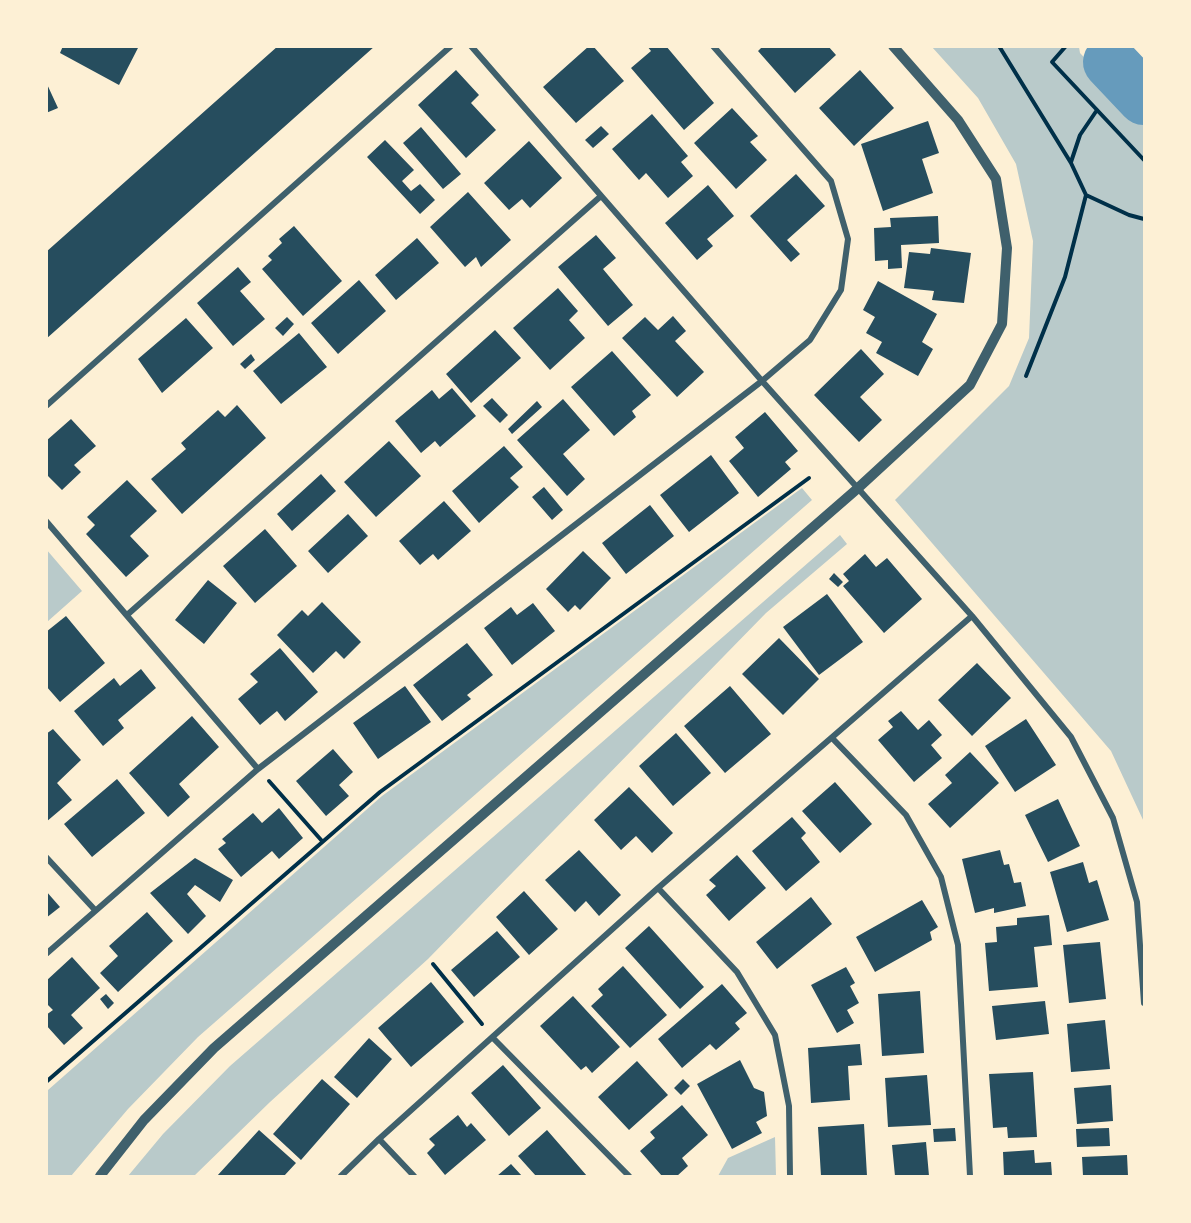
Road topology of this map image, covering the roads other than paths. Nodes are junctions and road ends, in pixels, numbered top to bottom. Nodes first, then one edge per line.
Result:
1 (451, 46) edge
2 (471, 46) edge
3 (714, 46) edge
4 (893, 46) edge
5 (601, 196) junction
6 (762, 381) junction
7 (46, 406) edge
8 (857, 489) junction
9 (46, 521) edge
10 (127, 615) junction
11 (972, 616) junction
12 (832, 739) junction
13 (258, 769) junction
14 (46, 857) edge
15 (658, 888) junction
16 (95, 910) junction
17 (46, 954) edge
18 (1144, 1003) edge
19 (494, 1038) junction
20 (379, 1139) junction
21 (99, 1176) edge
22 (341, 1176) edge
23 (414, 1176) edge
24 (629, 1176) edge
25 (790, 1176) edge
26 (970, 1176) edge

1 - 7 street
2 - 5 street
3 - 6 street
4 - 8 street
5 - 6 street
5 - 10 street
6 - 8 street
6 - 13 street
8 - 11 street
8 - 21 street
9 - 10 street
10 - 13 street
11 - 12 street
11 - 18 street
12 - 15 street
12 - 26 street
13 - 16 street
14 - 16 street
15 - 19 street
15 - 25 street
16 - 17 street
19 - 20 street
19 - 24 street
20 - 22 street
20 - 23 street

